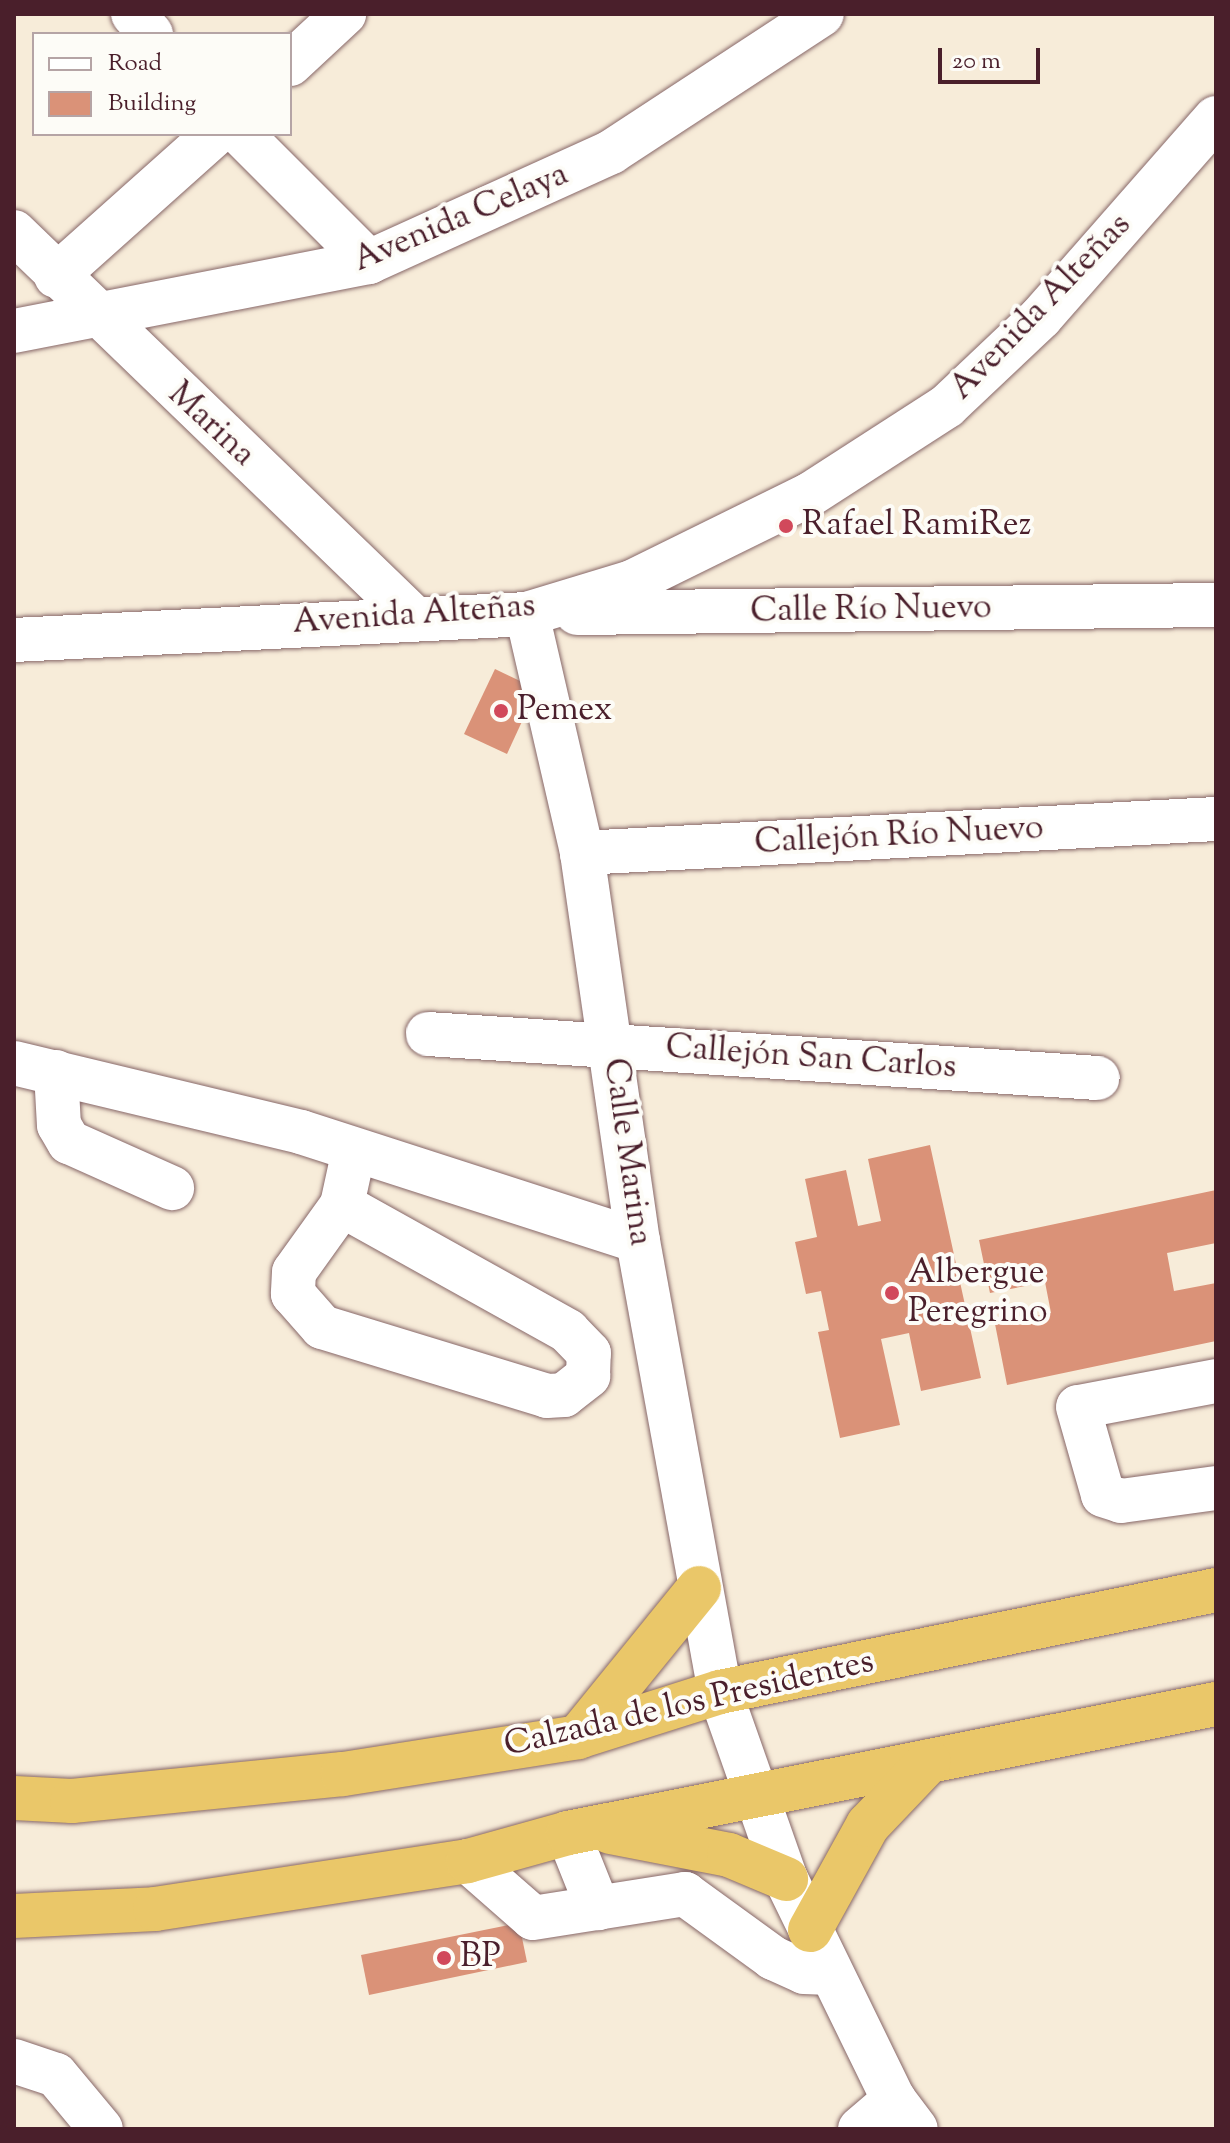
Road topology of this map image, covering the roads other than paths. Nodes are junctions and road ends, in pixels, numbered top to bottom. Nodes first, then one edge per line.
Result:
1 (133, 14) edge
2 (344, 14) edge
3 (822, 14) edge
4 (149, 32) edge
5 (292, 62) edge
6 (1216, 118) edge
7 (213, 136) edge
8 (243, 136) edge
9 (14, 232) edge
10 (369, 262) junction
11 (56, 276) junction
12 (100, 319) junction
13 (14, 331) edge
14 (1216, 605) edge
15 (527, 614) junction
16 (411, 615) junction
17 (14, 640) edge
18 (1216, 819) edge
19 (582, 853) junction
20 (428, 1034) dead end
21 (612, 1044) junction
22 (14, 1063) edge
23 (56, 1072) junction
24 (1098, 1078) dead end
25 (354, 1150) junction
26 (172, 1188) dead end
27 (342, 1205) junction
28 (638, 1241) junction
29 (1216, 1381) edge
30 (1216, 1488) edge
31 (699, 1588) junction
32 (1216, 1590) edge
33 (720, 1692) junction
34 (1216, 1704) edge
35 (578, 1737) junction
36 (929, 1761) junction
37 (754, 1795) junction
38 (14, 1798) edge
39 (586, 1832) junction
40 (468, 1861) junction
41 (786, 1879) junction
42 (598, 1908) junction
43 (14, 1916) edge
44 (810, 1930) junction
45 (830, 1973) junction
46 (18, 2061) edge
47 (905, 2115) edge
48 (101, 2129) edge
49 (860, 2129) edge

1 - 4 street
2 - 5 street
3 - 10 street, Avenida Celaya
6 - 15 street, Avenida Alteñas
7 - 11 street
8 - 10 street
9 - 11 street, Marina
10 - 12 street, Avenida Celaya
11 - 12 street, Marina
12 - 13 street, Avenida Celaya
12 - 16 street, Marina
14 - 15 street, Calle Río Nuevo
15 - 16 street, Avenida Alteñas
15 - 19 street, Calle Marina
16 - 17 street, Avenida Alteñas
18 - 19 street, Callejón Río Nuevo
19 - 21 street, Calle Marina
20 - 21 street, Callejón San Carlos
21 - 24 street, Callejón San Carlos
21 - 28 street, Calle Marina
22 - 23 street
23 - 25 street
23 - 26 street
25 - 27 street
25 - 28 street
27 - 27 street
28 - 31 street, Calle Marina
29 - 30 street
31 - 33 street, Calle Marina
31 - 35 highway
32 - 33 highway, Calzada de los Presidentes
33 - 35 highway, Calzada de los Presidentes
33 - 37 street, Calle Marina
34 - 36 highway
35 - 38 highway, Calzada de los Presidentes
36 - 37 highway
36 - 44 highway
37 - 39 highway
37 - 41 street, Calle Marina
39 - 40 highway
39 - 41 highway
39 - 42 street
40 - 42 street
40 - 43 highway
41 - 44 street, Calle Marina
42 - 45 street
44 - 45 street, Calle Marina
45 - 47 street, Calle Marina
46 - 48 street
47 - 49 street

